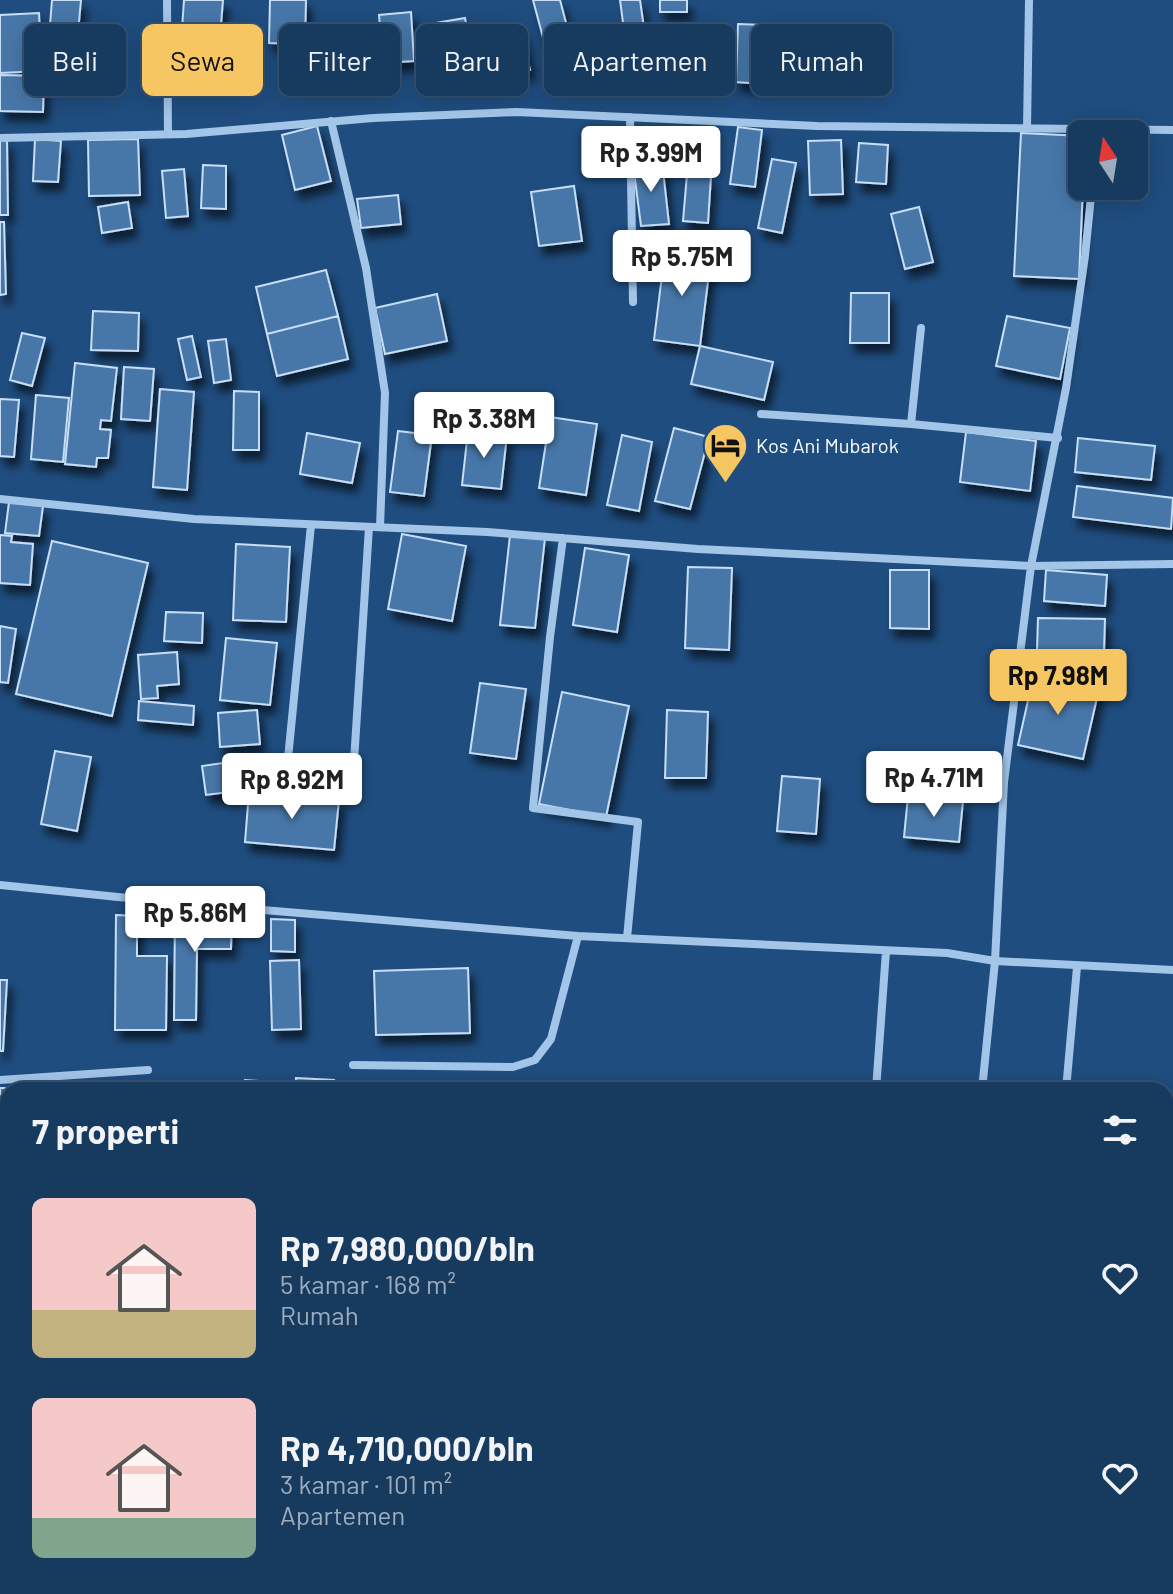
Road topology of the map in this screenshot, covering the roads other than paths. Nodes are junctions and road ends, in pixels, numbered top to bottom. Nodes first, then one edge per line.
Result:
1 (167, 0) edge
2 (1029, 0) edge
3 (630, 117) junction
4 (331, 121) junction
5 (1027, 129) junction
6 (1173, 130) edge
7 (1068, 131) edge
8 (1148, 131) edge
9 (168, 134) junction
10 (0, 138) edge
11 (1091, 200) edge
12 (633, 302) dead end
13 (921, 328) dead end
14 (761, 414) dead end
15 (911, 424) junction
16 (1058, 438) junction
17 (0, 499) edge
18 (311, 525) junction
19 (369, 527) junction
20 (380, 527) junction
21 (563, 538) junction
22 (1173, 564) edge
23 (1031, 566) junction
24 (353, 777) dead end
25 (286, 779) dead end
26 (0, 885) edge
27 (578, 936) junction
28 (627, 938) junction
29 (886, 951) junction
30 (995, 961) junction
31 (1077, 967) junction
32 (1173, 970) edge
33 (353, 1065) dead end
34 (148, 1070) dead end
35 (0, 1080) edge
36 (877, 1082) edge
37 (983, 1082) edge
38 (1067, 1082) edge

1 - 9 street
2 - 5 street
3 - 4 street
3 - 5 street
3 - 12 street
4 - 9 street
4 - 20 street
5 - 7 street
6 - 8 street
9 - 10 street
11 - 16 street
13 - 15 street
14 - 15 street
15 - 16 street
16 - 23 street
17 - 18 street
18 - 19 street
18 - 25 street
19 - 20 street
19 - 24 street
20 - 21 street
21 - 23 street
21 - 28 street
22 - 23 street
23 - 30 street
26 - 27 street
27 - 28 street
27 - 33 street
28 - 29 street
29 - 30 street
29 - 36 street
30 - 31 street
30 - 37 street
31 - 32 street
31 - 38 street
34 - 35 street

